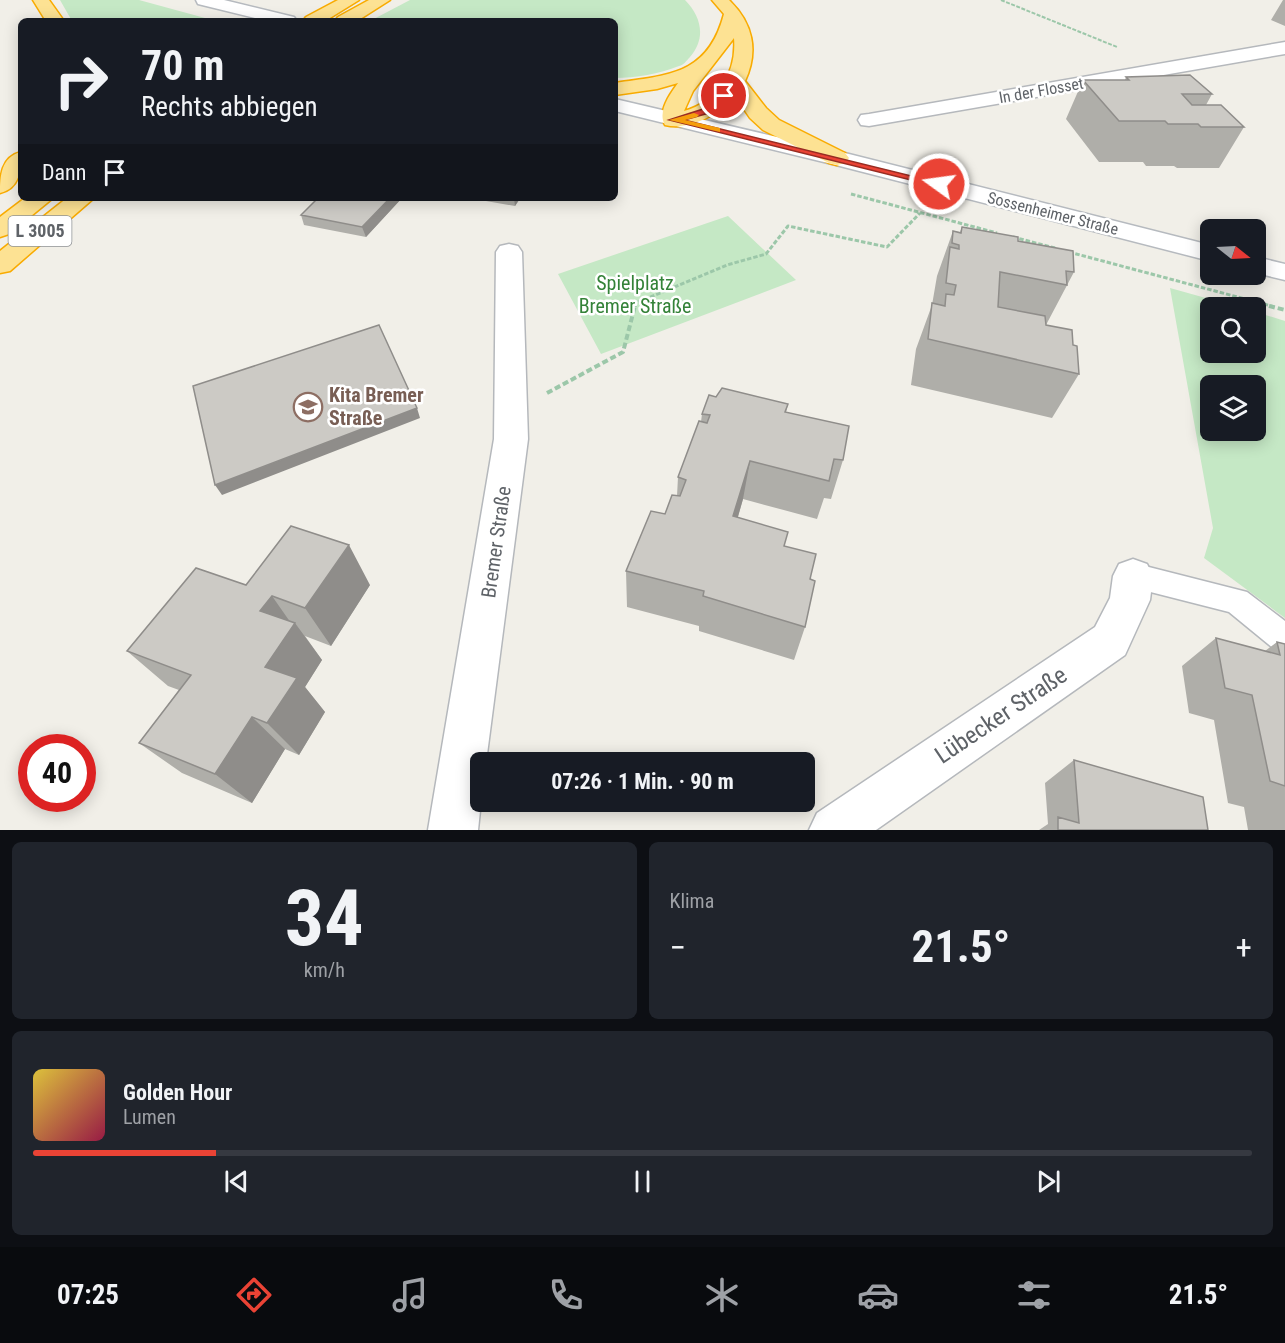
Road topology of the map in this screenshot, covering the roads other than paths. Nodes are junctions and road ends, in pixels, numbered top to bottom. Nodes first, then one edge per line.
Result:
1 (41, 0) edge
2 (204, 0) edge
3 (351, 0) edge
4 (382, 0) edge
5 (726, 7) edge
6 (53, 18) edge
7 (276, 18) edge
8 (318, 18) edge
9 (349, 18) edge
10 (1285, 48) edge
11 (699, 71) junction
12 (735, 81) junction
13 (618, 89) edge
14 (618, 106) edge
15 (673, 120) junction
16 (869, 120) dead end
17 (837, 158) junction
18 (18, 163) edge
19 (0, 186) edge
20 (37, 201) edge
21 (78, 201) edge
22 (0, 229) edge
23 (1200, 250) edge
24 (509, 252) dead end
25 (0, 265) edge
26 (1266, 267) edge
27 (1285, 272) edge
28 (1133, 576) joint
29 (1285, 639) edge
30 (453, 830) edge
31 (834, 830) edge

1 - 6 highway
2 - 7 street
3 - 8 highway
4 - 9 highway
5 - 11 highway
5 - 12 highway
10 - 16 street, In der Flosset
11 - 13 highway
11 - 15 highway
12 - 15 highway
12 - 17 highway
14 - 15 street, Sossenheimer Straße
15 - 17 street, Sossenheimer Straße
17 - 23 street, Sossenheimer Straße
18 - 19 highway
20 - 22 highway, L 3005
21 - 25 highway, L 3005
24 - 30 street, Bremer Straße
26 - 27 street
28 - 29 lane
28 - 31 street, Lübecker Straße

